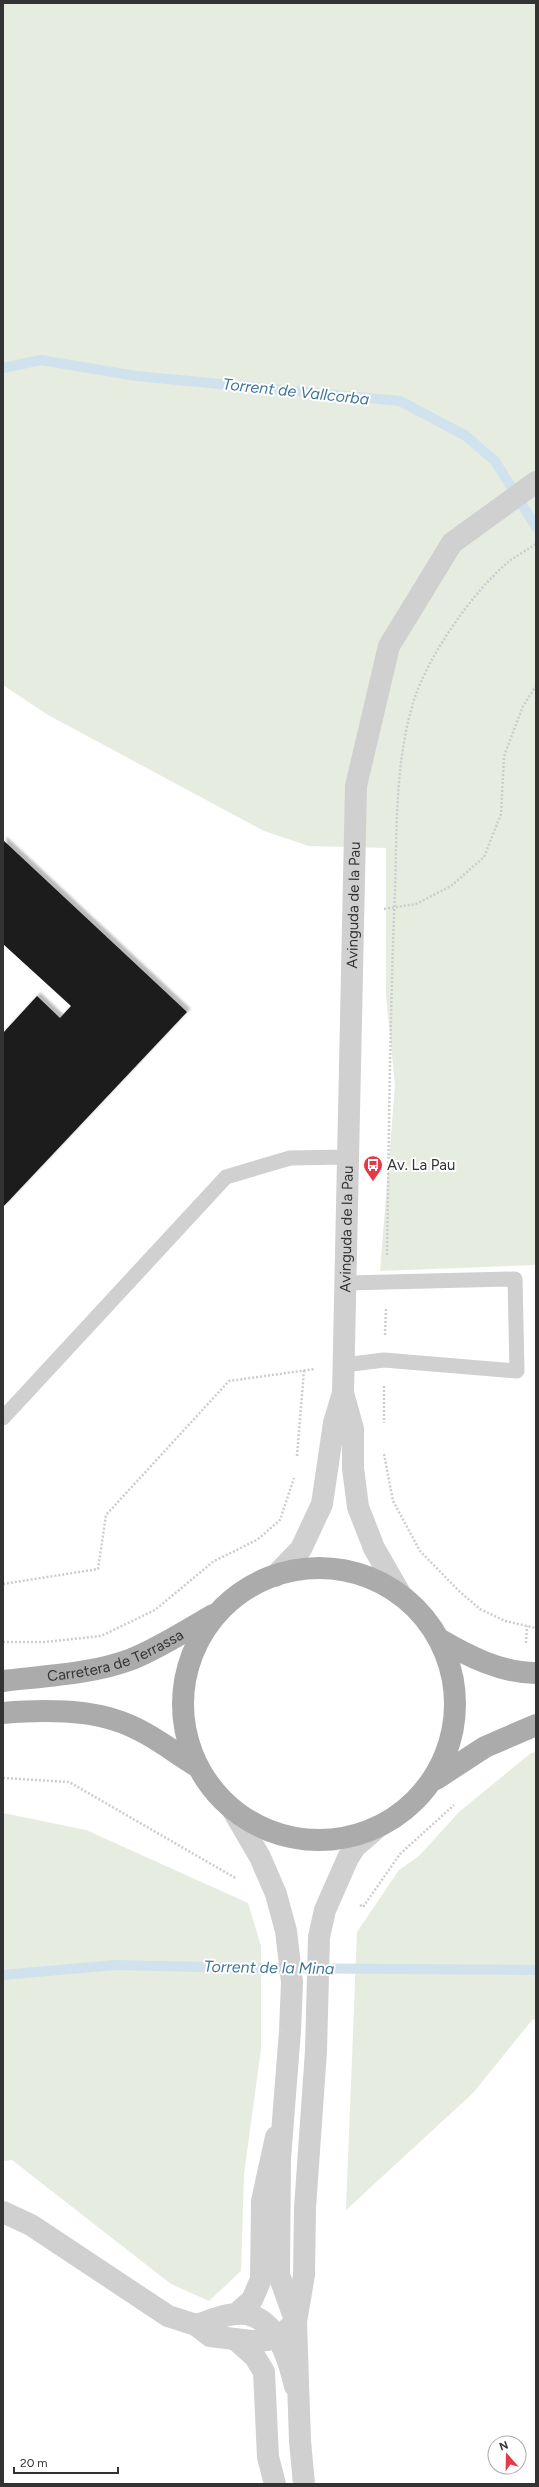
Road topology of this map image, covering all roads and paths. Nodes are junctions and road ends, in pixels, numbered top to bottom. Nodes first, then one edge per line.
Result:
1 (536, 482) edge
2 (536, 544) edge
3 (536, 686) edge
4 (353, 913) junction
5 (348, 1157) junction
6 (386, 1282) junction
7 (346, 1283) junction
8 (384, 1360) junction
9 (344, 1365) junction
10 (304, 1370) junction
11 (343, 1394) junction
12 (3, 1418) edge
13 (384, 1429) dead end
14 (384, 1452) dead end
15 (297, 1458) dead end
16 (296, 1474) dead end
17 (275, 1576) junction
18 (3, 1584) edge
19 (401, 1595) junction
20 (221, 1610) junction
21 (536, 1628) edge
22 (439, 1639) junction
23 (3, 1642) edge
24 (536, 1673) edge
25 (3, 1681) edge
26 (3, 1713) edge
27 (536, 1725) edge
28 (198, 1767) junction
29 (3, 1778) edge
30 (433, 1781) junction
31 (232, 1809) junction
32 (377, 1828) junction
33 (239, 1880) dead end
34 (284, 2104) junction
35 (3, 2212) edge
36 (236, 2314) junction
37 (296, 2322) junction
38 (196, 2325) junction
39 (277, 2338) junction
40 (235, 2339) junction
41 (298, 2397) junction
42 (275, 2484) edge
43 (304, 2484) edge

1 - 4 street, Avinguda de la Pau
2 - 6 path
3 - 4 path
4 - 5 street, Avinguda de la Pau
5 - 7 street, Avinguda de la Pau
5 - 12 lane
6 - 7 lane
6 - 8 path
6 - 8 lane
7 - 9 street, Avinguda de la Pau
8 - 9 lane
8 - 13 path
9 - 10 path
9 - 11 street, Avinguda de la Pau
10 - 15 path
10 - 18 path
11 - 17 street, Avinguda de la Pau
11 - 19 street, Avinguda de la Pau
14 - 21 path
16 - 23 path
17 - 19 main road
17 - 20 main road
19 - 22 main road
20 - 25 main road, Carretera de Terrassa
20 - 28 main road
22 - 24 main road
22 - 30 main road
26 - 28 main road
27 - 30 main road
28 - 31 main road
29 - 33 path
30 - 32 main road
31 - 32 main road
31 - 34 street
32 - 37 street
34 - 36 street
34 - 37 street
35 - 38 street
36 - 38 street
36 - 39 street
37 - 39 street
37 - 41 street
38 - 40 street
39 - 40 street
39 - 41 street
40 - 42 street
41 - 43 street

